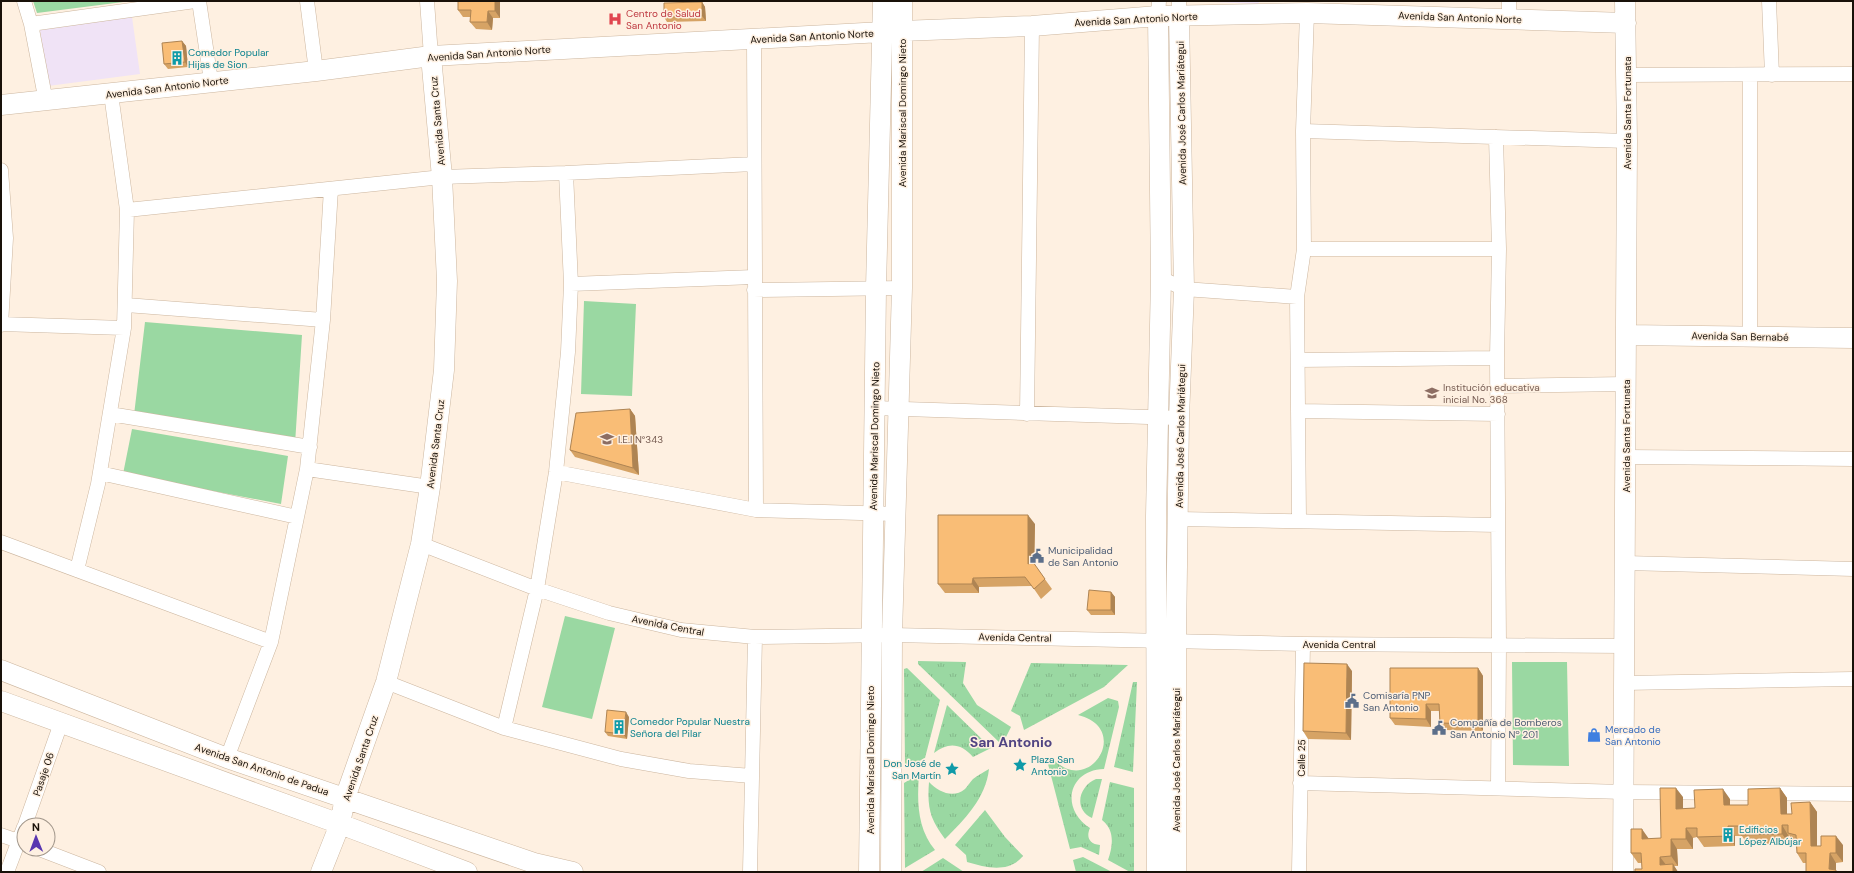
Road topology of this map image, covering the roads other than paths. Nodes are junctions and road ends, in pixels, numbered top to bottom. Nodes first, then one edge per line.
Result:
1 (24, 1) edge
2 (195, 1) edge
3 (199, 1) edge
4 (307, 1) edge
5 (427, 1) edge
6 (883, 1) edge
7 (902, 1) edge
8 (1625, 1) edge
9 (1770, 1) edge
10 (1158, 9) edge
11 (1179, 9) edge
12 (1509, 10) edge
13 (1307, 13) junction
14 (1626, 23) junction
15 (31, 24) junction
16 (1032, 26) junction
17 (892, 31) junction
18 (754, 38) junction
19 (431, 56) junction
20 (316, 71) junction
21 (1853, 74) edge
22 (1627, 75) junction
23 (1750, 75) junction
24 (1772, 75) junction
25 (211, 81) junction
26 (111, 94) junction
27 (46, 102) junction
28 (1, 105) edge
29 (1303, 131) junction
30 (1496, 137) junction
31 (1627, 141) junction
32 (754, 164) junction
33 (1, 170) edge
34 (566, 174) junction
35 (442, 177) junction
36 (331, 189) junction
37 (127, 210) junction
38 (3, 238) edge
39 (1304, 249) junction
40 (1499, 249) junction
41 (1160, 278) junction
42 (570, 284) junction
43 (754, 284) junction
44 (876, 288) junction
45 (902, 288) junction
46 (1184, 289) junction
47 (1297, 297) junction
48 (126, 305) junction
49 (323, 320) junction
50 (1, 324) edge
51 (124, 328) junction
52 (1626, 335) junction
53 (1750, 336) junction
54 (1853, 338) edge
55 (1497, 358) junction
56 (1298, 360) junction
57 (1626, 384) junction
58 (1498, 386) junction
59 (874, 408) junction
60 (898, 409) junction
61 (1298, 411) junction
62 (110, 414) junction
63 (1027, 414) junction
64 (1498, 414) junction
65 (1157, 416) junction
66 (1179, 418) junction
67 (310, 447) junction
68 (1626, 457) junction
69 (874, 459) junction
70 (1853, 459) edge
71 (897, 460) junction
72 (307, 469) junction
73 (556, 472) junction
74 (100, 473) junction
75 (430, 487) junction
76 (756, 510) junction
77 (873, 514) junction
78 (896, 514) junction
79 (297, 517) junction
80 (1179, 519) junction
81 (1299, 520) junction
82 (1498, 525) junction
83 (1, 542) edge
84 (421, 544) junction
85 (1625, 563) junction
86 (1853, 569) edge
87 (77, 570) junction
88 (537, 589) junction
89 (892, 635) junction
90 (871, 636) junction
91 (755, 637) junction
92 (1166, 640) junction
93 (271, 642) junction
94 (1303, 644) junction
95 (1499, 645) junction
96 (1624, 646) junction
97 (1, 670) edge
98 (1853, 679) edge
99 (386, 682) junction
100 (1624, 683) junction
101 (1, 700) edge
102 (61, 723) junction
103 (504, 728) junction
104 (227, 758) junction
105 (752, 776) junction
106 (1300, 783) junction
107 (1498, 787) junction
108 (1624, 792) junction
109 (1853, 794) edge
110 (346, 798) junction
111 (27, 817) edge
112 (340, 824) junction
113 (1, 835) edge
114 (16, 840) edge
115 (16, 854) edge
116 (56, 855) edge
117 (7, 872) edge
118 (99, 872) edge
119 (321, 872) edge
120 (467, 872) edge
121 (573, 872) edge
122 (750, 872) edge
123 (869, 872) edge
124 (891, 872) edge
125 (1157, 872) edge
126 (1176, 872) edge
127 (1298, 872) edge
128 (1623, 872) edge

1 - 15 street
2 - 15 street
3 - 25 street
4 - 20 street
5 - 19 street, Avenida Santa Cruz
6 - 17 street, Avenida Mariscal Domingo Nieto
7 - 17 street, Avenida Mariscal Domingo Nieto
8 - 14 street, Avenida Santa Fortunata
9 - 24 street
10 - 11 street, Avenida San Antonio Norte
10 - 16 street, Avenida San Antonio Norte
10 - 41 street, Avenida José Carlos Mariátegui
11 - 13 street, Avenida San Antonio Norte
11 - 46 street, Avenida José Carlos Mariátegui
12 - 13 street, Avenida San Antonio Norte
12 - 14 street, Avenida San Antonio Norte
13 - 29 street
14 - 22 street, Avenida Santa Fortunata
15 - 27 street
16 - 17 street, Avenida San Antonio Norte
16 - 63 street
17 - 18 street, Avenida San Antonio Norte
17 - 44 street, Avenida Mariscal Domingo Nieto
17 - 45 street, Avenida Mariscal Domingo Nieto
18 - 19 street, Avenida San Antonio Norte
18 - 32 street
19 - 20 street, Avenida San Antonio Norte
19 - 35 street, Avenida Santa Cruz
20 - 25 street, Avenida San Antonio Norte
21 - 24 street
22 - 23 street
22 - 31 street, Avenida Santa Fortunata
23 - 24 street
23 - 53 street
25 - 26 street, Avenida San Antonio Norte
26 - 27 street, Avenida San Antonio Norte
26 - 37 street
27 - 28 street, Avenida San Antonio Norte
29 - 30 street
29 - 39 street
30 - 31 street
30 - 40 street
31 - 52 street, Avenida Santa Fortunata
32 - 34 street
32 - 43 street
33 - 38 street
34 - 35 street
34 - 42 street
35 - 36 street
35 - 75 street, Avenida Santa Cruz
36 - 37 street
36 - 49 street
37 - 48 street
38 - 50 street
39 - 40 street
39 - 47 street
40 - 55 street
41 - 46 street
41 - 65 street, Avenida José Carlos Mariátegui
42 - 43 street
42 - 73 street
43 - 44 street
43 - 76 street
44 - 45 street
44 - 59 street, Avenida Mariscal Domingo Nieto
45 - 60 street, Avenida Mariscal Domingo Nieto
46 - 47 street
46 - 66 street, Avenida José Carlos Mariátegui
47 - 56 street
48 - 49 street
48 - 51 street
49 - 67 street
50 - 51 street
51 - 62 street
52 - 53 street, Avenida San Bernabé
52 - 57 street, Avenida Santa Fortunata
53 - 54 street, Avenida San Bernabé
55 - 56 street
55 - 58 street
56 - 61 street
57 - 58 street
57 - 68 street, Avenida Santa Fortunata
58 - 64 street
59 - 60 street
59 - 69 street, Avenida Mariscal Domingo Nieto
60 - 63 street
60 - 71 street, Avenida Mariscal Domingo Nieto
61 - 64 street
61 - 81 street
62 - 67 street
62 - 74 street
63 - 65 street
64 - 82 street
65 - 66 street
65 - 92 street, Avenida José Carlos Mariátegui
66 - 80 street, Avenida José Carlos Mariátegui
67 - 72 street
68 - 70 street
68 - 85 street, Avenida Santa Fortunata
69 - 71 street
69 - 77 street, Avenida Mariscal Domingo Nieto
71 - 78 street, Avenida Mariscal Domingo Nieto
72 - 75 street
72 - 79 street
73 - 76 street
73 - 88 street
74 - 79 street
74 - 87 street
75 - 84 street, Avenida Santa Cruz
76 - 77 street
77 - 78 street
77 - 90 street, Avenida Mariscal Domingo Nieto
78 - 89 street, Avenida Mariscal Domingo Nieto
79 - 93 street
80 - 81 street
80 - 92 street, Avenida José Carlos Mariátegui
81 - 82 street
82 - 95 street
83 - 87 street
84 - 88 street, Avenida Central
84 - 99 street, Avenida Santa Cruz
85 - 86 street
85 - 96 street, Avenida Santa Fortunata
87 - 93 street
88 - 91 street, Avenida Central
88 - 103 street
89 - 90 street, Avenida Central
89 - 92 street, Avenida Central
89 - 124 street, Avenida Mariscal Domingo Nieto
90 - 91 street, Avenida Central
90 - 123 street, Avenida Mariscal Domingo Nieto
91 - 105 street
92 - 94 street, Avenida Central
92 - 125 street, Avenida José Carlos Mariátegui
92 - 126 street, Avenida José Carlos Mariátegui
93 - 104 street
94 - 95 street, Avenida Central
94 - 106 street, Calle 25
95 - 96 street, Avenida Central
95 - 107 street
96 - 100 street, Avenida Santa Fortunata
97 - 104 street, Avenida San Antonio de Padua
98 - 100 street
99 - 103 street
99 - 110 street, Avenida Santa Cruz
100 - 108 street, Avenida Santa Fortunata
101 - 102 street
102 - 111 street, Pasaje 06
102 - 112 street
103 - 105 street
104 - 110 street, Avenida San Antonio de Padua
105 - 122 street
106 - 107 street
106 - 127 street, Calle 25
107 - 108 street
108 - 109 street
108 - 128 street, Avenida Santa Fortunata
110 - 112 street, Avenida Santa Cruz
110 - 121 street, Avenida San Antonio de Padua
112 - 119 street, Avenida Santa Cruz
112 - 120 street
113 - 114 street
115 - 117 street, Pasaje 06
116 - 118 street

